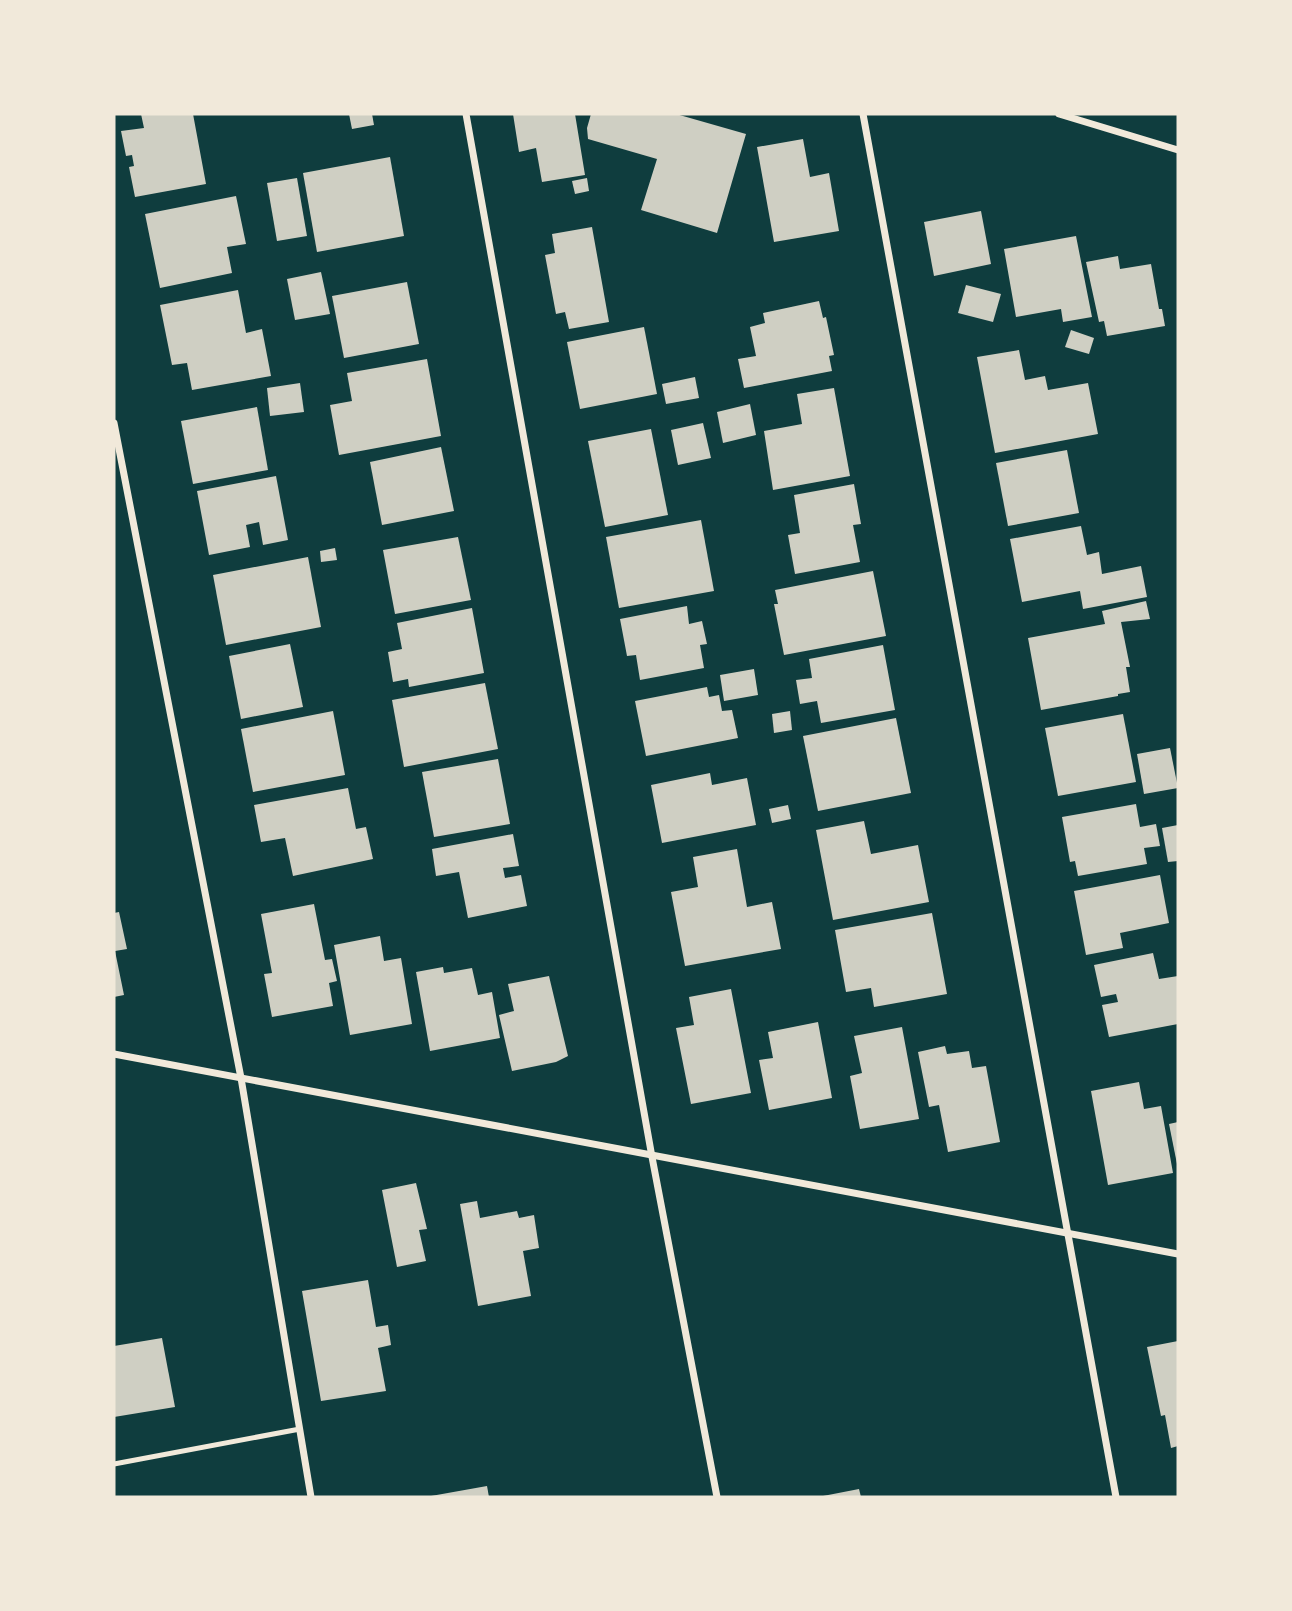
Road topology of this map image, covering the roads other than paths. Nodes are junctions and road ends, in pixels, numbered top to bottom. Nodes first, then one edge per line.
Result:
1 (466, 114) edge
2 (863, 114) edge
3 (1059, 114) edge
4 (1178, 150) edge
5 (114, 423) edge
6 (114, 1054) edge
7 (241, 1078) junction
8 (652, 1157) junction
9 (1068, 1233) junction
10 (1178, 1254) edge
11 (300, 1429) junction
12 (114, 1464) edge
13 (311, 1497) edge
14 (717, 1497) edge
15 (1116, 1497) edge

1 - 8 street
2 - 9 street
3 - 4 street
5 - 7 street
6 - 7 street
7 - 8 street
7 - 11 street
8 - 9 street
8 - 14 street
9 - 10 street
9 - 15 street
11 - 12 lane
11 - 13 street

